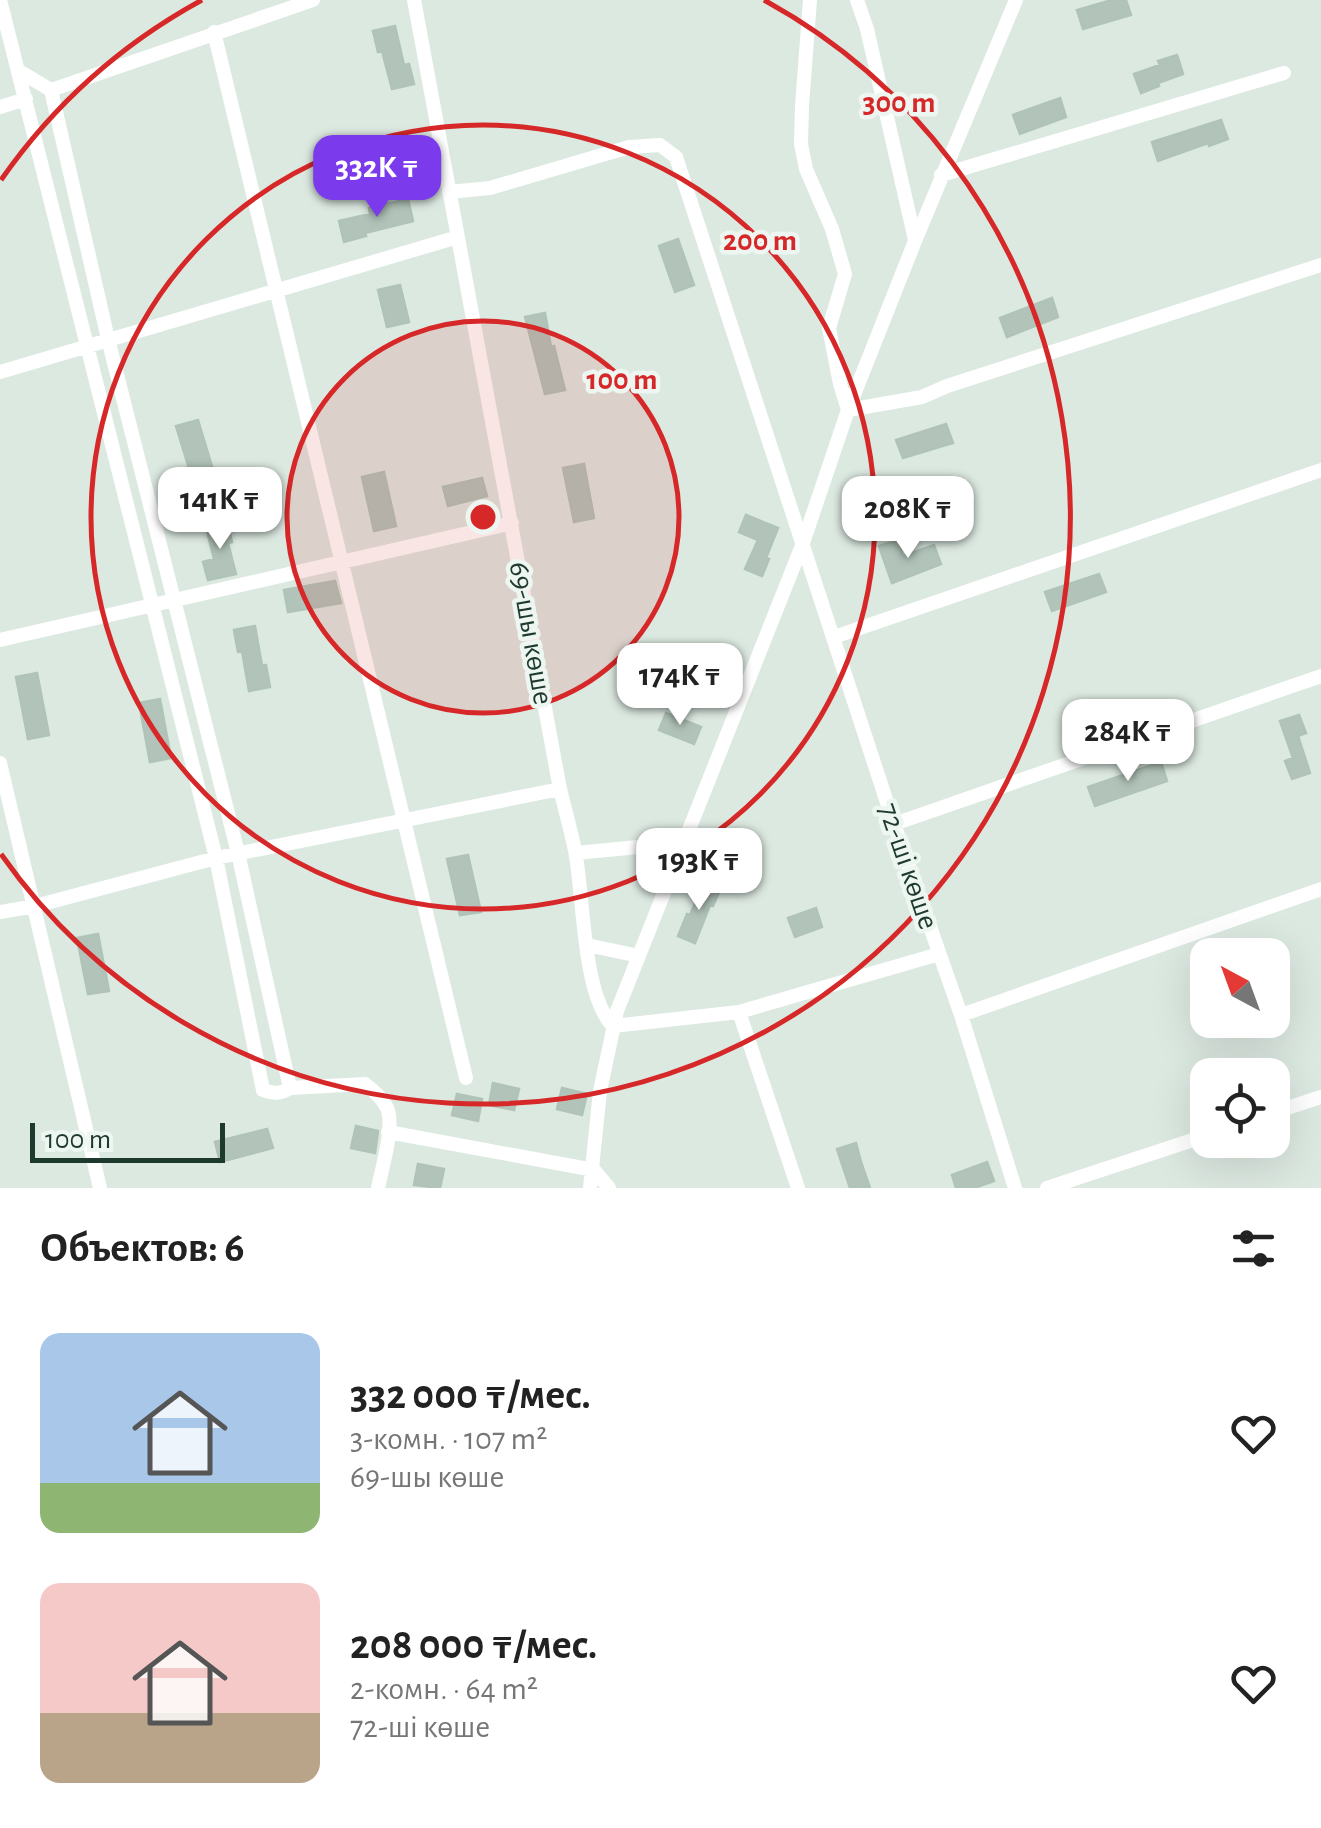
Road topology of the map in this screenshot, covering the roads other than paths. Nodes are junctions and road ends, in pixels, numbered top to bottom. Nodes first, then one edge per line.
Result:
1 (0, 0) edge
2 (313, 0) edge
3 (414, 0) edge
4 (810, 0) edge
5 (857, 0) edge
6 (1016, 0) edge
7 (214, 32) junction
8 (20, 70) junction
9 (1284, 73) dead end
10 (51, 90) junction
11 (26, 99) junction
12 (0, 108) edge
13 (941, 175) junction
14 (449, 192) junction
15 (458, 236) junction
16 (915, 241) junction
17 (1321, 265) edge
18 (275, 291) junction
19 (108, 339) junction
20 (88, 345) junction
21 (0, 372) edge
22 (848, 410) junction
23 (1321, 470) edge
24 (512, 523) junction
25 (803, 543) junction
26 (343, 560) junction
27 (175, 599) junction
28 (152, 606) junction
29 (834, 637) junction
30 (0, 640) edge
31 (1321, 676) edge
32 (0, 762) edge
33 (560, 789) junction
34 (403, 821) junction
35 (894, 824) junction
36 (576, 853) junction
37 (238, 854) junction
38 (216, 858) junction
39 (677, 858) junction
40 (1321, 889) edge
41 (35, 906) junction
42 (0, 912) edge
43 (587, 945) junction
44 (939, 954) junction
45 (639, 956) junction
46 (739, 1012) junction
47 (960, 1014) junction
48 (613, 1026) junction
49 (466, 1078) dead end
50 (290, 1088) junction
51 (1321, 1097) edge
52 (1290, 1107) edge
53 (388, 1132) junction
54 (1190, 1141) edge
55 (594, 1170) junction
56 (100, 1188) edge
57 (378, 1188) edge
58 (590, 1188) edge
59 (609, 1188) edge
60 (798, 1188) edge
61 (1016, 1188) edge
62 (1047, 1188) edge

1 - 8 street
2 - 7 street
3 - 14 street, 69-шы көше
4 - 22 street
5 - 16 street
6 - 13 street
7 - 10 street
7 - 18 street
8 - 10 street
8 - 11 street
9 - 13 street
10 - 19 street
11 - 12 street
11 - 20 street
13 - 16 street
14 - 15 street, 69-шы көше
14 - 25 street, 72-ші көше
15 - 18 street
15 - 24 street, 69-шы көше
16 - 22 street
17 - 22 street
18 - 19 street
18 - 26 street
19 - 20 street
19 - 27 street
20 - 21 street
20 - 28 street
22 - 25 street
23 - 29 street
24 - 26 street
24 - 33 street, 69-шы көше
25 - 29 street, 72-ші көше
25 - 39 street
26 - 27 street
26 - 34 street
27 - 28 street
27 - 37 street
28 - 30 street
28 - 38 street
29 - 35 street, 72-ші көше
31 - 35 street
32 - 41 street
33 - 34 street
33 - 36 street, 69-шы көше
34 - 37 street
34 - 49 street
35 - 44 street, 72-ші көше
36 - 39 street
36 - 43 street, 69-шы көше
37 - 38 street
37 - 50 street
38 - 41 street
38 - 50 street
39 - 45 street
40 - 47 street
41 - 42 street
41 - 56 street
43 - 45 street
43 - 48 street, 69-шы көше
44 - 46 street
44 - 47 street, 72-ші көше
45 - 48 street
46 - 48 street
46 - 60 street
47 - 61 street, 72-ші көше
48 - 55 street
50 - 53 street
51 - 52 street
53 - 55 street
53 - 57 street
54 - 62 street
55 - 58 street
55 - 59 street

